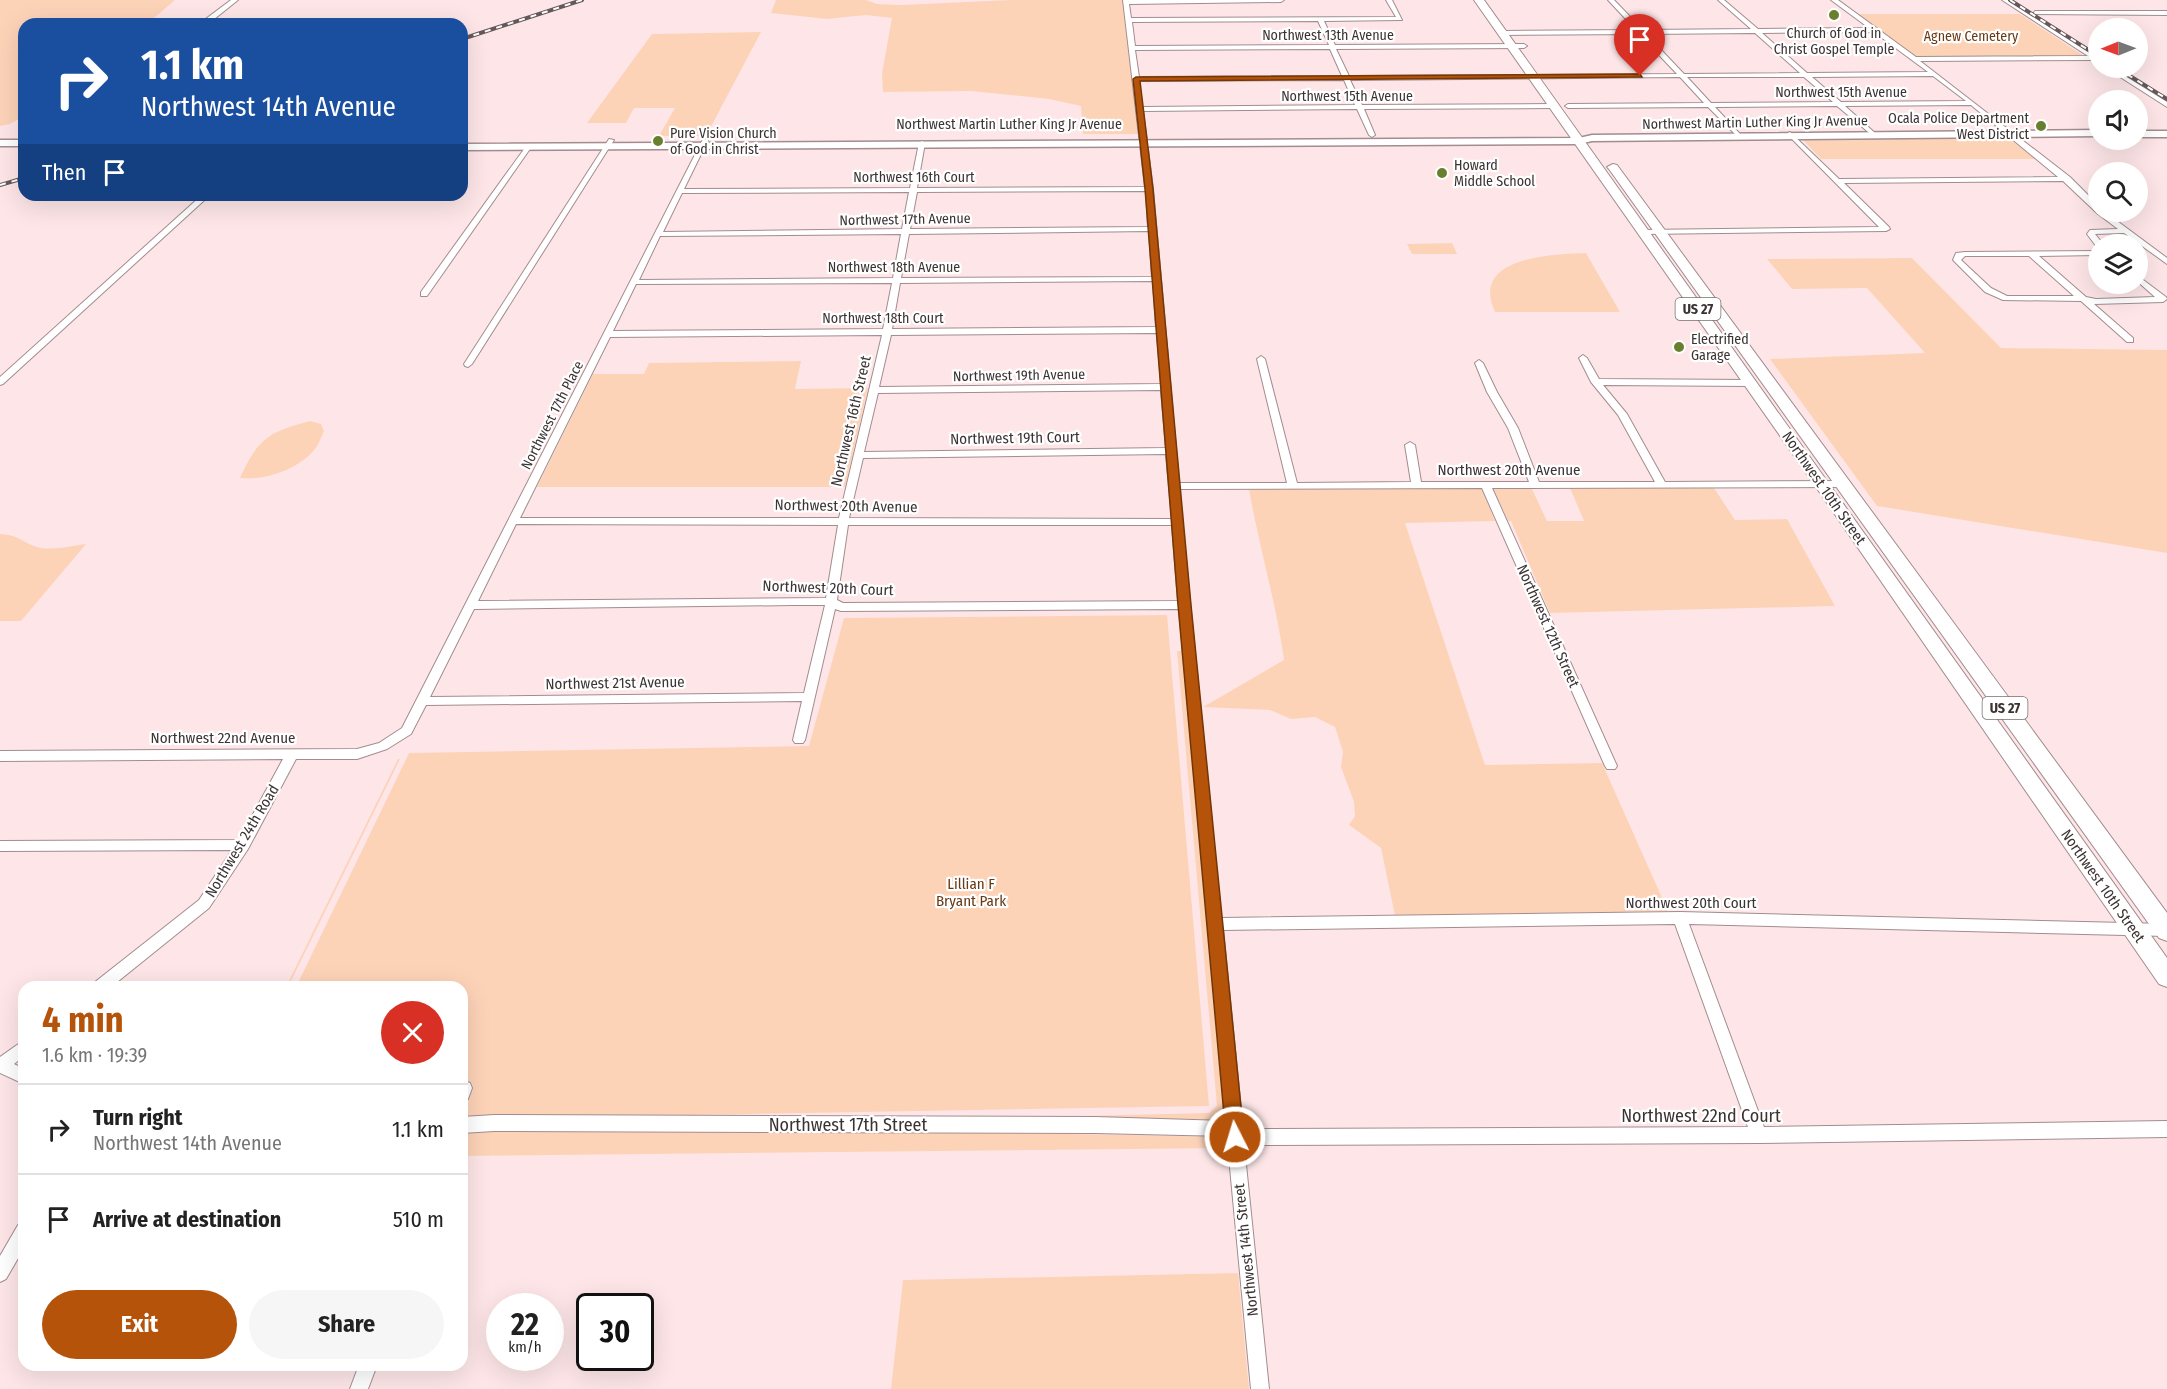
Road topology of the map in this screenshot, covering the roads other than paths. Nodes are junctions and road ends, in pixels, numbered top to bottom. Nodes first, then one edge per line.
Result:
1 (235, 0) edge
2 (1261, 0) edge
3 (1281, 0) edge
4 (1389, 0) edge
5 (1479, 0) edge
6 (1491, 0) edge
7 (1611, 0) edge
8 (1721, 0) edge
9 (1834, 0) edge
10 (2005, 0) edge
11 (1127, 1) edge
12 (2035, 13) dead end
13 (2167, 13) edge
14 (211, 18) edge
15 (1320, 19) junction
16 (1129, 20) junction
17 (1268, 20) junction
18 (1874, 30) junction
19 (1756, 32) junction
20 (1503, 33) junction
21 (1515, 33) junction
22 (1641, 33) junction
23 (1512, 46) junction
24 (1524, 46) junction
25 (1332, 47) junction
26 (1132, 48) junction
27 (2088, 54) edge
28 (1912, 59) junction
29 (2088, 59) edge
30 (1932, 74) junction
31 (1808, 75) junction
32 (1533, 76) junction
33 (1546, 76) junction
34 (1682, 76) junction
35 (1345, 78) junction
36 (2125, 78) edge
37 (1136, 79) junction
38 (1971, 103) junction
39 (1842, 104) junction
40 (1710, 105) junction
41 (2167, 105) edge
42 (1554, 106) junction
43 (1358, 108) junction
44 (1140, 109) junction
45 (1571, 110) joint
46 (2008, 133) junction
47 (2088, 133) edge
48 (1790, 134) junction
49 (1873, 134) junction
50 (2148, 134) edge
51 (2167, 134) edge
52 (1372, 135) junction
53 (1738, 135) junction
54 (1583, 136) junction
55 (1143, 140) junction
56 (468, 141) edge
57 (704, 142) junction
58 (0, 143) edge
59 (18, 143) edge
60 (609, 143) junction
61 (922, 143) junction
62 (529, 146) junction
63 (468, 147) edge
64 (0, 149) edge
65 (18, 149) edge
66 (2067, 179) junction
67 (1838, 181) junction
68 (1149, 189) junction
69 (913, 190) junction
70 (680, 192) junction
71 (2088, 199) edge
72 (199, 201) edge
73 (2114, 222) edge
74 (1152, 229) junction
75 (2124, 231) junction
76 (1643, 232) junction
77 (1661, 232) junction
78 (905, 233) junction
79 (658, 234) junction
80 (2091, 234) edge
81 (2088, 253) edge
82 (2032, 254) junction
83 (2167, 262) edge
84 (1156, 279) junction
85 (896, 281) junction
86 (632, 282) junction
87 (2148, 286) edge
88 (424, 294) dead end
89 (2085, 299) junction
90 (1161, 330) junction
91 (887, 332) junction
92 (606, 334) junction
93 (2130, 340) dead end
94 (1731, 355) junction
95 (1750, 355) junction
96 (1583, 358) dead end
97 (1261, 359) dead end
98 (1479, 363) dead end
99 (468, 364) dead end
100 (0, 382) edge
101 (1596, 382) junction
102 (1751, 383) junction
103 (1166, 387) junction
104 (873, 390) junction
105 (1410, 445) dead end
106 (1171, 451) junction
107 (858, 454) junction
108 (1822, 484) junction
109 (1844, 484) junction
110 (1486, 485) junction
111 (1535, 485) junction
112 (1662, 485) junction
113 (1174, 486) junction
114 (1293, 486) junction
115 (1417, 486) junction
116 (514, 521) junction
117 (1177, 522) junction
118 (843, 523) junction
119 (831, 602) junction
120 (471, 605) junction
121 (1184, 605) junction
122 (1954, 673) junction
123 (809, 697) junction
124 (2000, 700) junction
125 (422, 701) junction
126 (799, 740) dead end
127 (292, 755) junction
128 (0, 756) edge
129 (1611, 766) dead end
130 (243, 845) junction
131 (0, 846) edge
132 (1680, 918) junction
133 (1215, 924) junction
134 (2133, 928) junction
135 (2166, 930) edge
136 (2167, 977) edge
137 (107, 981) edge
138 (18, 1052) edge
139 (1, 1066) edge
140 (18, 1074) edge
141 (468, 1124) edge
142 (2167, 1129) edge
143 (1235, 1133) junction
144 (1759, 1135) junction
145 (18, 1242) edge
146 (0, 1273) edge
147 (366, 1371) edge
148 (359, 1389) edge
149 (1260, 1389) edge

1 - 14 street
2 - 3 street
2 - 11 street
2 - 17 street
4 - 15 street
5 - 20 highway, Northwest 10th Street / US 27
6 - 21 highway
7 - 22 street
8 - 19 street
9 - 18 street
10 - 27 street
11 - 16 street, Northwest 14th Street
12 - 13 street
15 - 17 street
15 - 25 street
16 - 17 street
16 - 26 street, Northwest 14th Street
18 - 19 street
18 - 28 street
19 - 22 street
19 - 31 street
20 - 21 street
20 - 23 highway, Northwest 10th Street / US 27
21 - 22 street
21 - 24 highway
22 - 34 street
23 - 24 street, Northwest 13th Avenue
23 - 25 street, Northwest 13th Avenue
23 - 32 highway, Northwest 10th Street / US 27
24 - 33 highway
25 - 26 street, Northwest 13th Avenue
25 - 35 street
26 - 37 street, Northwest 14th Street
28 - 29 street
28 - 30 street
30 - 31 street
30 - 38 street
31 - 34 street
31 - 39 street
32 - 33 street
32 - 35 street
32 - 42 highway, Northwest 10th Street / US 27
33 - 34 street
33 - 45 highway
34 - 40 street
35 - 37 street
35 - 43 street
36 - 41 street
37 - 44 street, Northwest 14th Street
38 - 39 street, Northwest 15th Avenue
38 - 46 street
39 - 40 street, Northwest 15th Avenue
39 - 49 street
40 - 45 street, Northwest 15th Avenue
40 - 53 street
42 - 43 street, Northwest 15th Avenue
42 - 54 highway, Northwest 10th Street / US 27
43 - 44 street, Northwest 15th Avenue
43 - 52 street
44 - 55 street, Northwest 14th Street
46 - 47 main road, Northwest Martin Luther King Jr Avenue
46 - 49 main road, Northwest Martin Luther King Jr Avenue
46 - 66 street
48 - 49 main road, Northwest Martin Luther King Jr Avenue
48 - 53 main road, Northwest Martin Luther King Jr Avenue
48 - 67 street
50 - 51 main road
52 - 54 main road, Northwest Martin Luther King Jr Avenue
52 - 55 main road, Northwest Martin Luther King Jr Avenue
53 - 54 main road, Northwest Martin Luther King Jr Avenue
54 - 55 main road, Northwest Martin Luther King Jr Avenue
54 - 76 highway, Northwest 10th Street / US 27
54 - 77 highway, Northwest 10th Street / US 27
55 - 57 main road, Northwest Martin Luther King Jr Avenue
55 - 61 main road, Northwest Martin Luther King Jr Avenue
55 - 68 street, Northwest 14th Street
56 - 60 main road, Northwest Martin Luther King Jr Avenue
57 - 60 main road, Northwest Martin Luther King Jr Avenue
57 - 61 main road, Northwest Martin Luther King Jr Avenue
57 - 70 street, Northwest 17th Place
58 - 59 main road
60 - 62 main road, Northwest Martin Luther King Jr Avenue
60 - 99 street
61 - 69 street, Northwest 16th Street
62 - 63 main road, Northwest Martin Luther King Jr Avenue
62 - 88 street
64 - 65 main road
66 - 67 street
66 - 71 street
67 - 77 street
68 - 69 street, Northwest 16th Court
68 - 74 street, Northwest 14th Street
69 - 70 street, Northwest 16th Court
69 - 78 street, Northwest 16th Street
70 - 79 street, Northwest 17th Place
72 - 100 street
73 - 75 street
74 - 78 street, Northwest 17th Avenue
74 - 84 street, Northwest 14th Street
75 - 80 street
75 - 83 street
76 - 77 street
76 - 94 highway, Northwest 10th Street / US 27
77 - 95 highway, Northwest 10th Street / US 27
78 - 79 street, Northwest 17th Avenue
78 - 85 street, Northwest 16th Street
79 - 86 street, Northwest 17th Place
81 - 82 street
82 - 89 street
82 - 89 street
84 - 85 street, Northwest 18th Avenue
84 - 90 street, Northwest 14th Street
85 - 86 street, Northwest 18th Avenue
85 - 91 street, Northwest 16th Street
86 - 92 street, Northwest 17th Place
87 - 89 street
89 - 93 street
90 - 91 street, Northwest 18th Court
90 - 103 street, Northwest 14th Street
91 - 92 street, Northwest 18th Court
91 - 104 street, Northwest 16th Street
92 - 116 street, Northwest 17th Place
94 - 95 highway
94 - 102 highway, Northwest 10th Street / US 27
95 - 109 highway, Northwest 10th Street / US 27
96 - 101 street
97 - 114 street
98 - 111 street
101 - 102 street
101 - 112 street
102 - 108 highway, Northwest 10th Street / US 27
103 - 104 street, Northwest 19th Avenue
103 - 106 street, Northwest 14th Street
104 - 107 street, Northwest 16th Street
105 - 115 street
106 - 107 street, Northwest 19th Court
106 - 113 street, Northwest 14th Street
107 - 118 street, Northwest 16th Street
108 - 109 street, Northwest 20th Avenue
108 - 112 street, Northwest 20th Avenue
108 - 122 highway, Northwest 10th Street / US 27
109 - 124 highway, Northwest 10th Street / US 27
110 - 111 street, Northwest 20th Avenue
110 - 115 street, Northwest 20th Avenue
110 - 129 street, Northwest 12th Street
111 - 112 street, Northwest 20th Avenue
113 - 114 street, Northwest 20th Avenue
113 - 117 street, Northwest 14th Street
114 - 115 street, Northwest 20th Avenue
116 - 118 street, Northwest 20th Avenue
116 - 120 street, Northwest 17th Place
117 - 118 street, Northwest 20th Avenue
117 - 121 street, Northwest 14th Street
118 - 119 street, Northwest 16th Street
119 - 120 street, Northwest 20th Court
119 - 121 street, Northwest 20th Court
119 - 123 street, Northwest 16th Street
120 - 125 street, Northwest 17th Place
121 - 133 street, Northwest 14th Street
122 - 124 highway
122 - 134 highway, Northwest 10th Street / US 27
123 - 125 street, Northwest 21st Avenue
123 - 126 street, Northwest 16th Street
124 - 135 highway, Northwest 10th Street / US 27
125 - 127 street, Northwest 22nd Avenue
127 - 128 street, Northwest 22nd Avenue
127 - 130 street, Northwest 24th Road
130 - 131 street
130 - 137 street, Northwest 24th Road
132 - 133 street, Northwest 20th Court
132 - 134 street, Northwest 20th Court
132 - 144 street
133 - 143 street, Northwest 14th Street
134 - 135 street, Northwest 20th Court
134 - 136 highway, Northwest 10th Street / US 27
138 - 139 street
139 - 140 street
141 - 143 street, Northwest 17th Street
142 - 144 street, Northwest 22nd Court
143 - 144 street, Northwest 22nd Court
143 - 149 street, Northwest 14th Street
145 - 146 street
147 - 148 street

